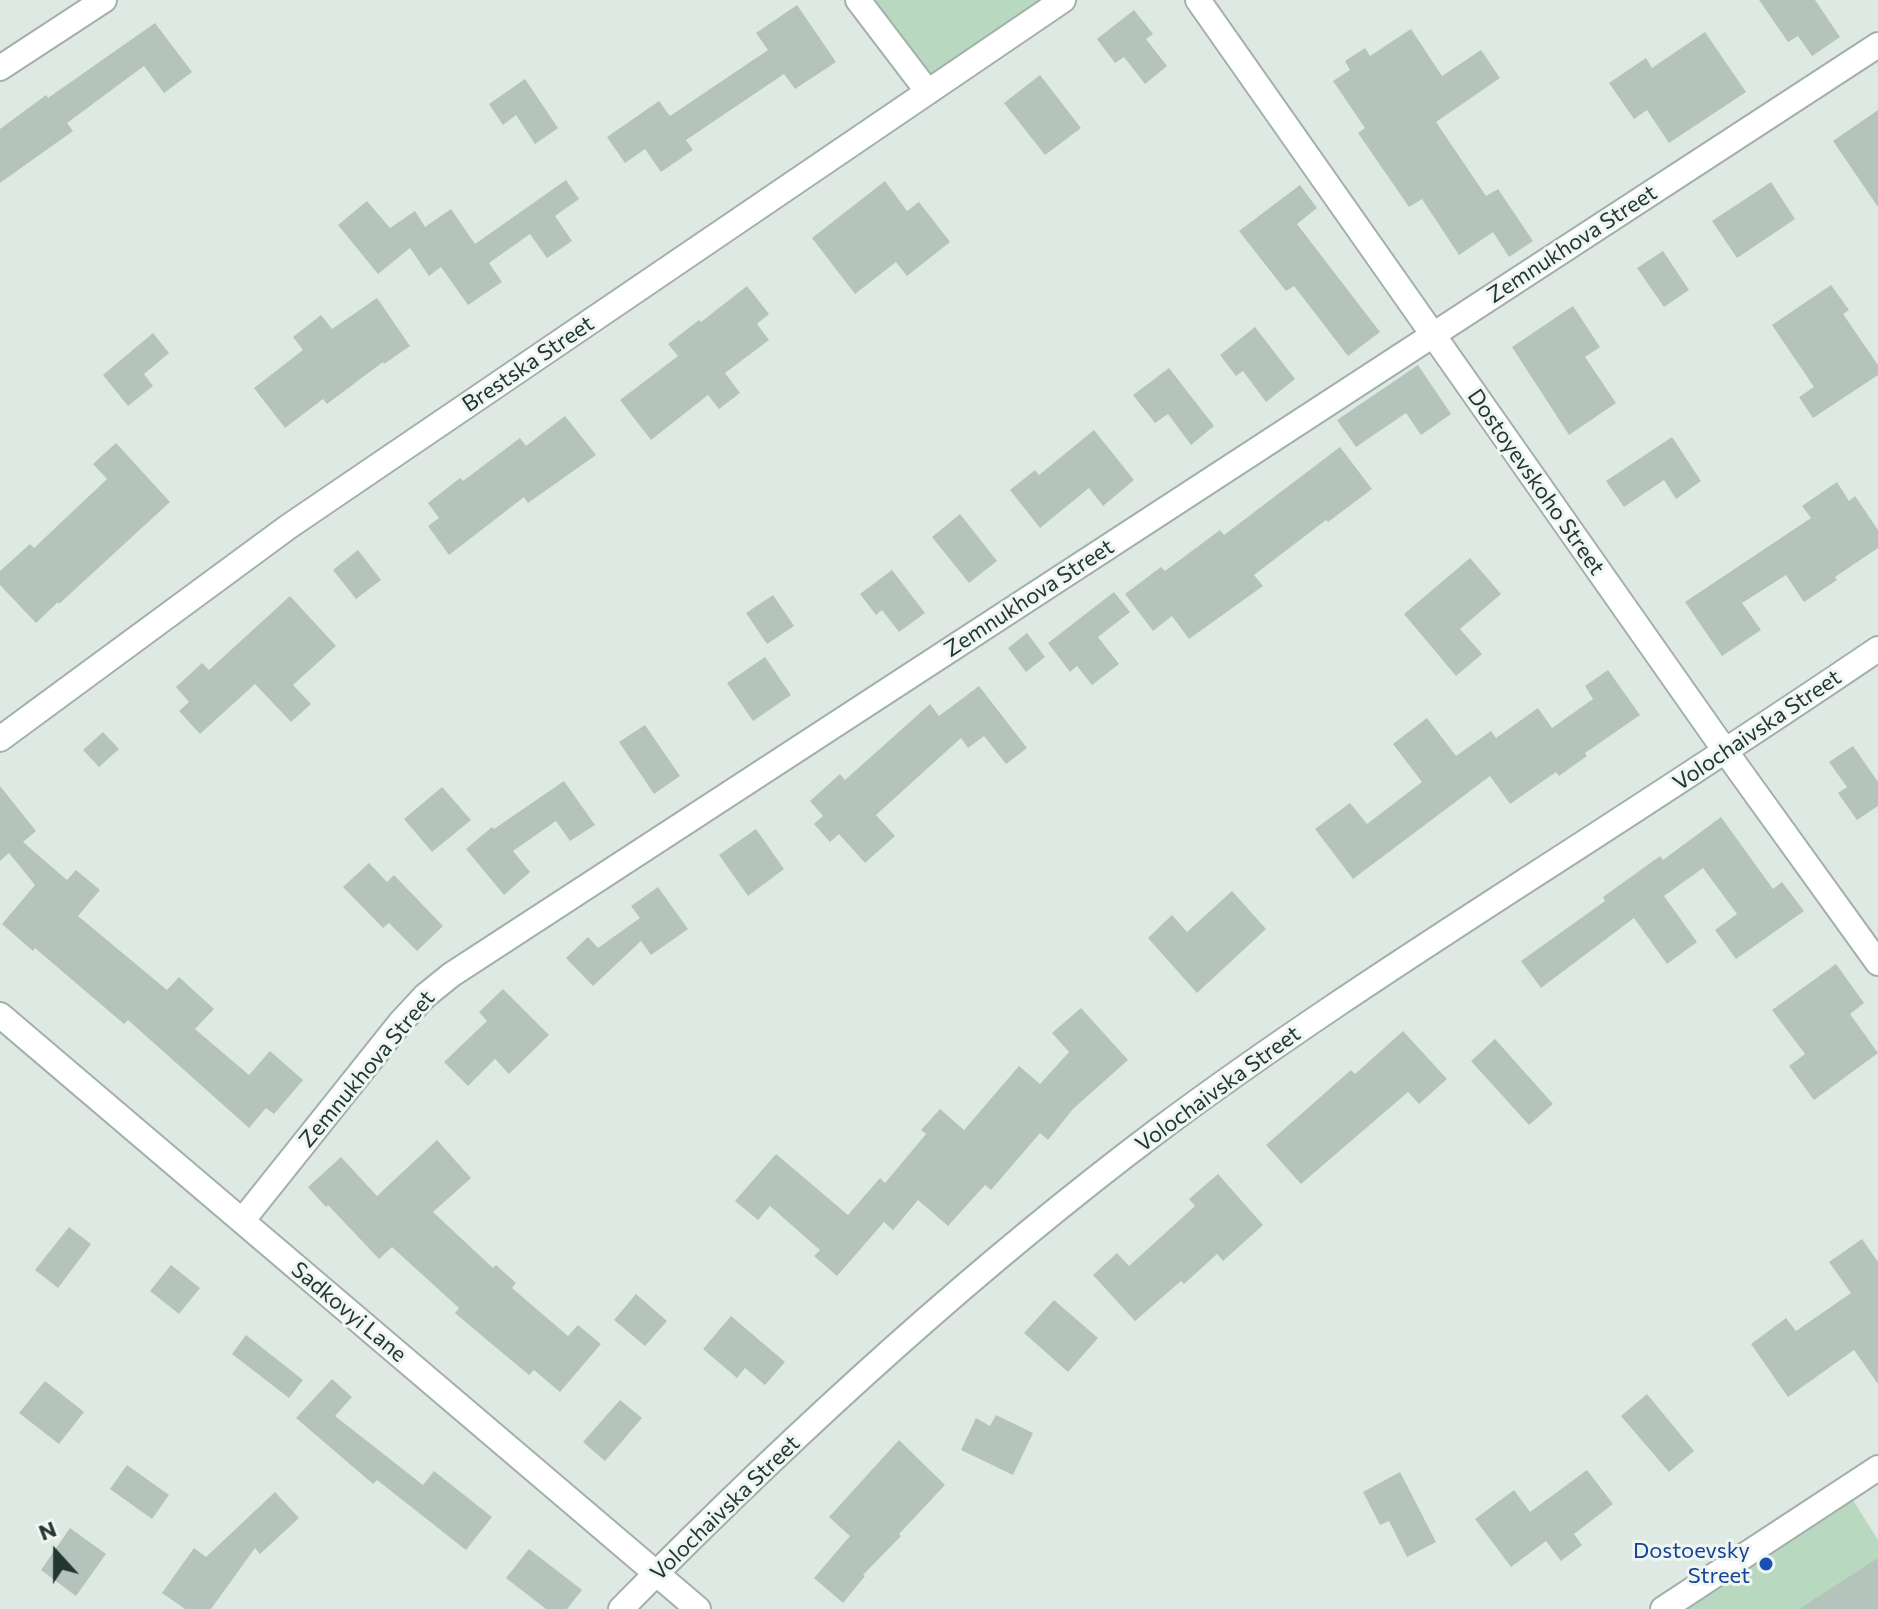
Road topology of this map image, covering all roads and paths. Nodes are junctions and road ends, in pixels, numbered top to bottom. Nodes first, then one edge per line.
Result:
1 (104, 0) edge
2 (858, 0) edge
3 (1063, 0) edge
4 (1198, 0) edge
5 (1878, 45) edge
6 (0, 68) edge
7 (928, 92) junction
8 (1433, 335) junction
9 (1878, 649) edge
10 (0, 739) edge
11 (1726, 752) junction
12 (1878, 963) edge
13 (0, 1015) edge
14 (242, 1221) junction
15 (1878, 1468) edge
16 (656, 1573) junction
17 (621, 1609) edge
18 (698, 1609) edge
19 (1663, 1609) edge

1 - 6 street
2 - 7 street
3 - 7 street, Brestska Street
4 - 8 street, Dostoyevskoho Street
5 - 8 street, Zemnukhova Street
7 - 10 street, Brestska Street
8 - 11 street, Dostoyevskoho Street
8 - 14 street, Zemnukhova Street
9 - 11 street, Volochaivska Street
11 - 12 street, Dostoyevskoho Street
11 - 16 street, Volochaivska Street
13 - 14 street, Sadkovyi Lane
14 - 16 street, Sadkovyi Lane
15 - 19 street
16 - 17 street, Volochaivska Street
16 - 18 street, Sadkovyi Lane

